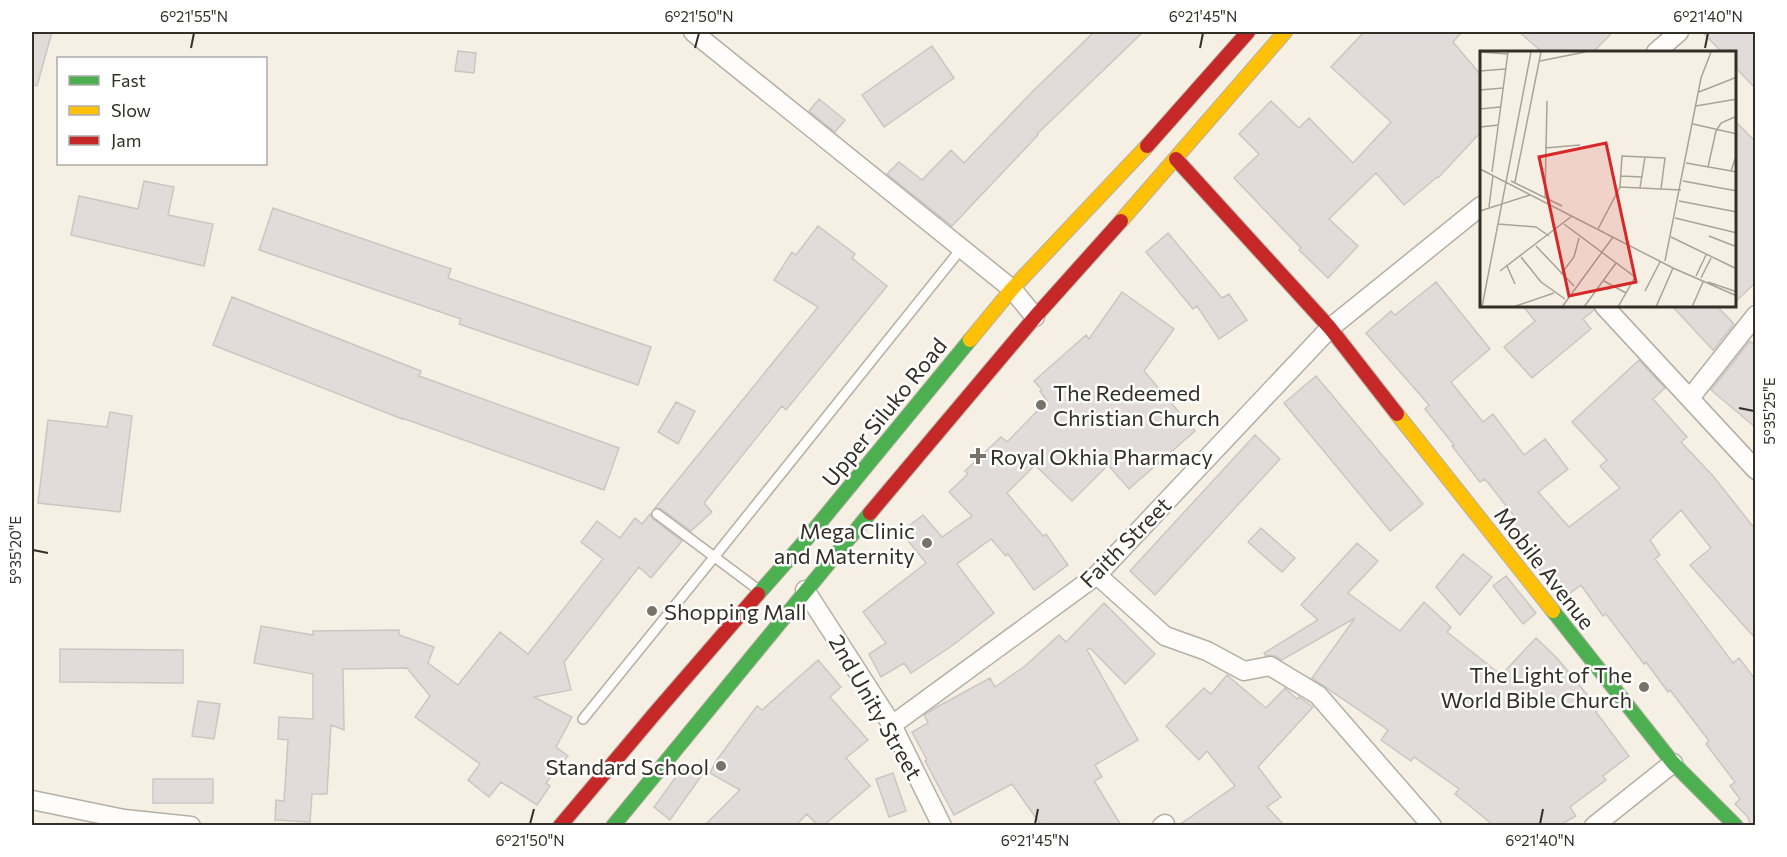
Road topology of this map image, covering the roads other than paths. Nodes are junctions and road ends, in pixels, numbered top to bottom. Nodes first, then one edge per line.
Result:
1 (693, 32) edge
2 (1248, 32) edge
3 (1285, 32) edge
4 (1679, 32) edge
5 (1657, 51) edge
6 (1176, 159) junction
7 (1480, 207) edge
8 (961, 249) junction
9 (1011, 289) junction
10 (1606, 308) edge
11 (1755, 315) edge
12 (1035, 317) junction
13 (1330, 328) junction
14 (1690, 398) junction
15 (1755, 470) edge
16 (657, 514) dead end
17 (715, 556) junction
18 (1097, 575) junction
19 (806, 590) junction
20 (761, 592) junction
21 (583, 719) dead end
22 (892, 725) junction
23 (1673, 763) junction
24 (32, 800) edge
25 (191, 825) edge
26 (560, 825) edge
27 (613, 825) edge
28 (942, 825) edge
29 (1431, 825) edge
30 (1594, 825) edge
31 (1736, 825) edge

1 - 8 street
2 - 9 main road, Upper Siluko Road
3 - 6 main road
4 - 5 street
6 - 12 main road
6 - 13 main road, Mobile Avenue
7 - 13 street, Faith Street
8 - 9 street
8 - 17 lane
9 - 12 street
9 - 20 main road, Upper Siluko Road
10 - 14 street
11 - 14 street
12 - 19 main road
13 - 18 street, Faith Street
13 - 23 main road, Mobile Avenue
14 - 15 street
16 - 17 lane
17 - 20 lane
17 - 21 lane
18 - 22 street, Faith Street
18 - 29 street
19 - 22 street, 2nd Unity Street
19 - 27 main road
20 - 26 main road, Upper Siluko Road
22 - 28 street, 2nd Unity Street
23 - 30 street
23 - 31 main road, Mobile Avenue
24 - 25 street

